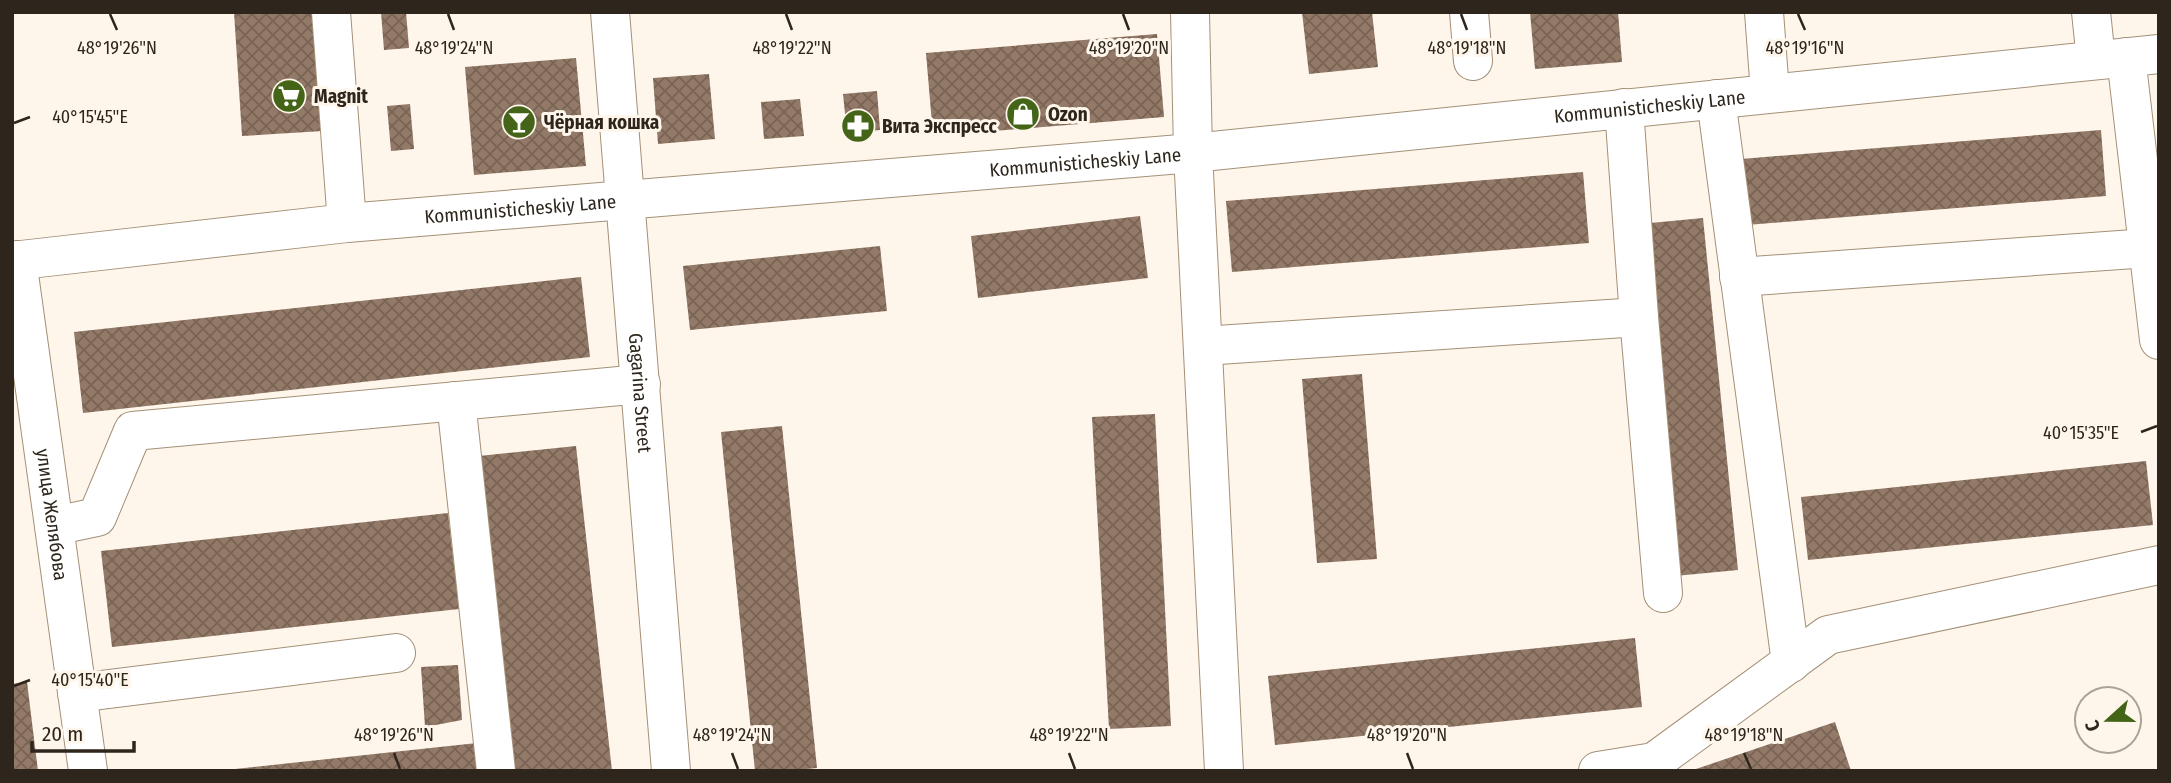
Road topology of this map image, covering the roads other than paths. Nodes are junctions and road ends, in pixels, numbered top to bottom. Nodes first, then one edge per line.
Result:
1 (331, 12) edge
2 (610, 12) edge
3 (1190, 12) edge
4 (1469, 12) edge
5 (1764, 12) edge
6 (2091, 12) edge
7 (2127, 57) edge
8 (1473, 61) dead end
9 (1770, 93) junction
10 (1716, 99) junction
11 (1624, 108) junction
12 (1193, 153) junction
13 (625, 200) junction
14 (347, 223) junction
15 (2148, 248) junction
16 (15, 260) edge
17 (1739, 277) junction
18 (1639, 317) junction
19 (2159, 340) edge
20 (1203, 346) junction
21 (641, 384) junction
22 (456, 401) junction
23 (54, 526) junction
24 (2159, 565) edge
25 (1663, 593) dead end
26 (396, 653) dead end
27 (1791, 663) junction
28 (78, 693) junction
29 (88, 771) edge
30 (496, 771) edge
31 (671, 771) edge
32 (1224, 771) edge
33 (1598, 771) edge

1 - 14 street
2 - 13 street, Gagarina Street
3 - 12 street
4 - 8 street
5 - 9 street
6 - 7 street
7 - 9 street, Kommunisticheskiy Lane
7 - 15 street
9 - 10 street, Kommunisticheskiy Lane
10 - 11 street, Kommunisticheskiy Lane
10 - 17 street
11 - 12 street, Kommunisticheskiy Lane
11 - 18 street
12 - 13 street, Kommunisticheskiy Lane
12 - 20 street
13 - 14 street, Kommunisticheskiy Lane
13 - 21 street, Gagarina Street
14 - 16 street, Kommunisticheskiy Lane
15 - 17 street
15 - 19 street
16 - 23 street, улица Желябова
17 - 27 street
18 - 20 street
18 - 25 street
20 - 32 street
21 - 22 street
21 - 31 street, Gagarina Street
22 - 23 street
22 - 30 street
23 - 28 street, улица Желябова
24 - 27 street
26 - 28 street
27 - 33 street
28 - 29 street, улица Желябова

